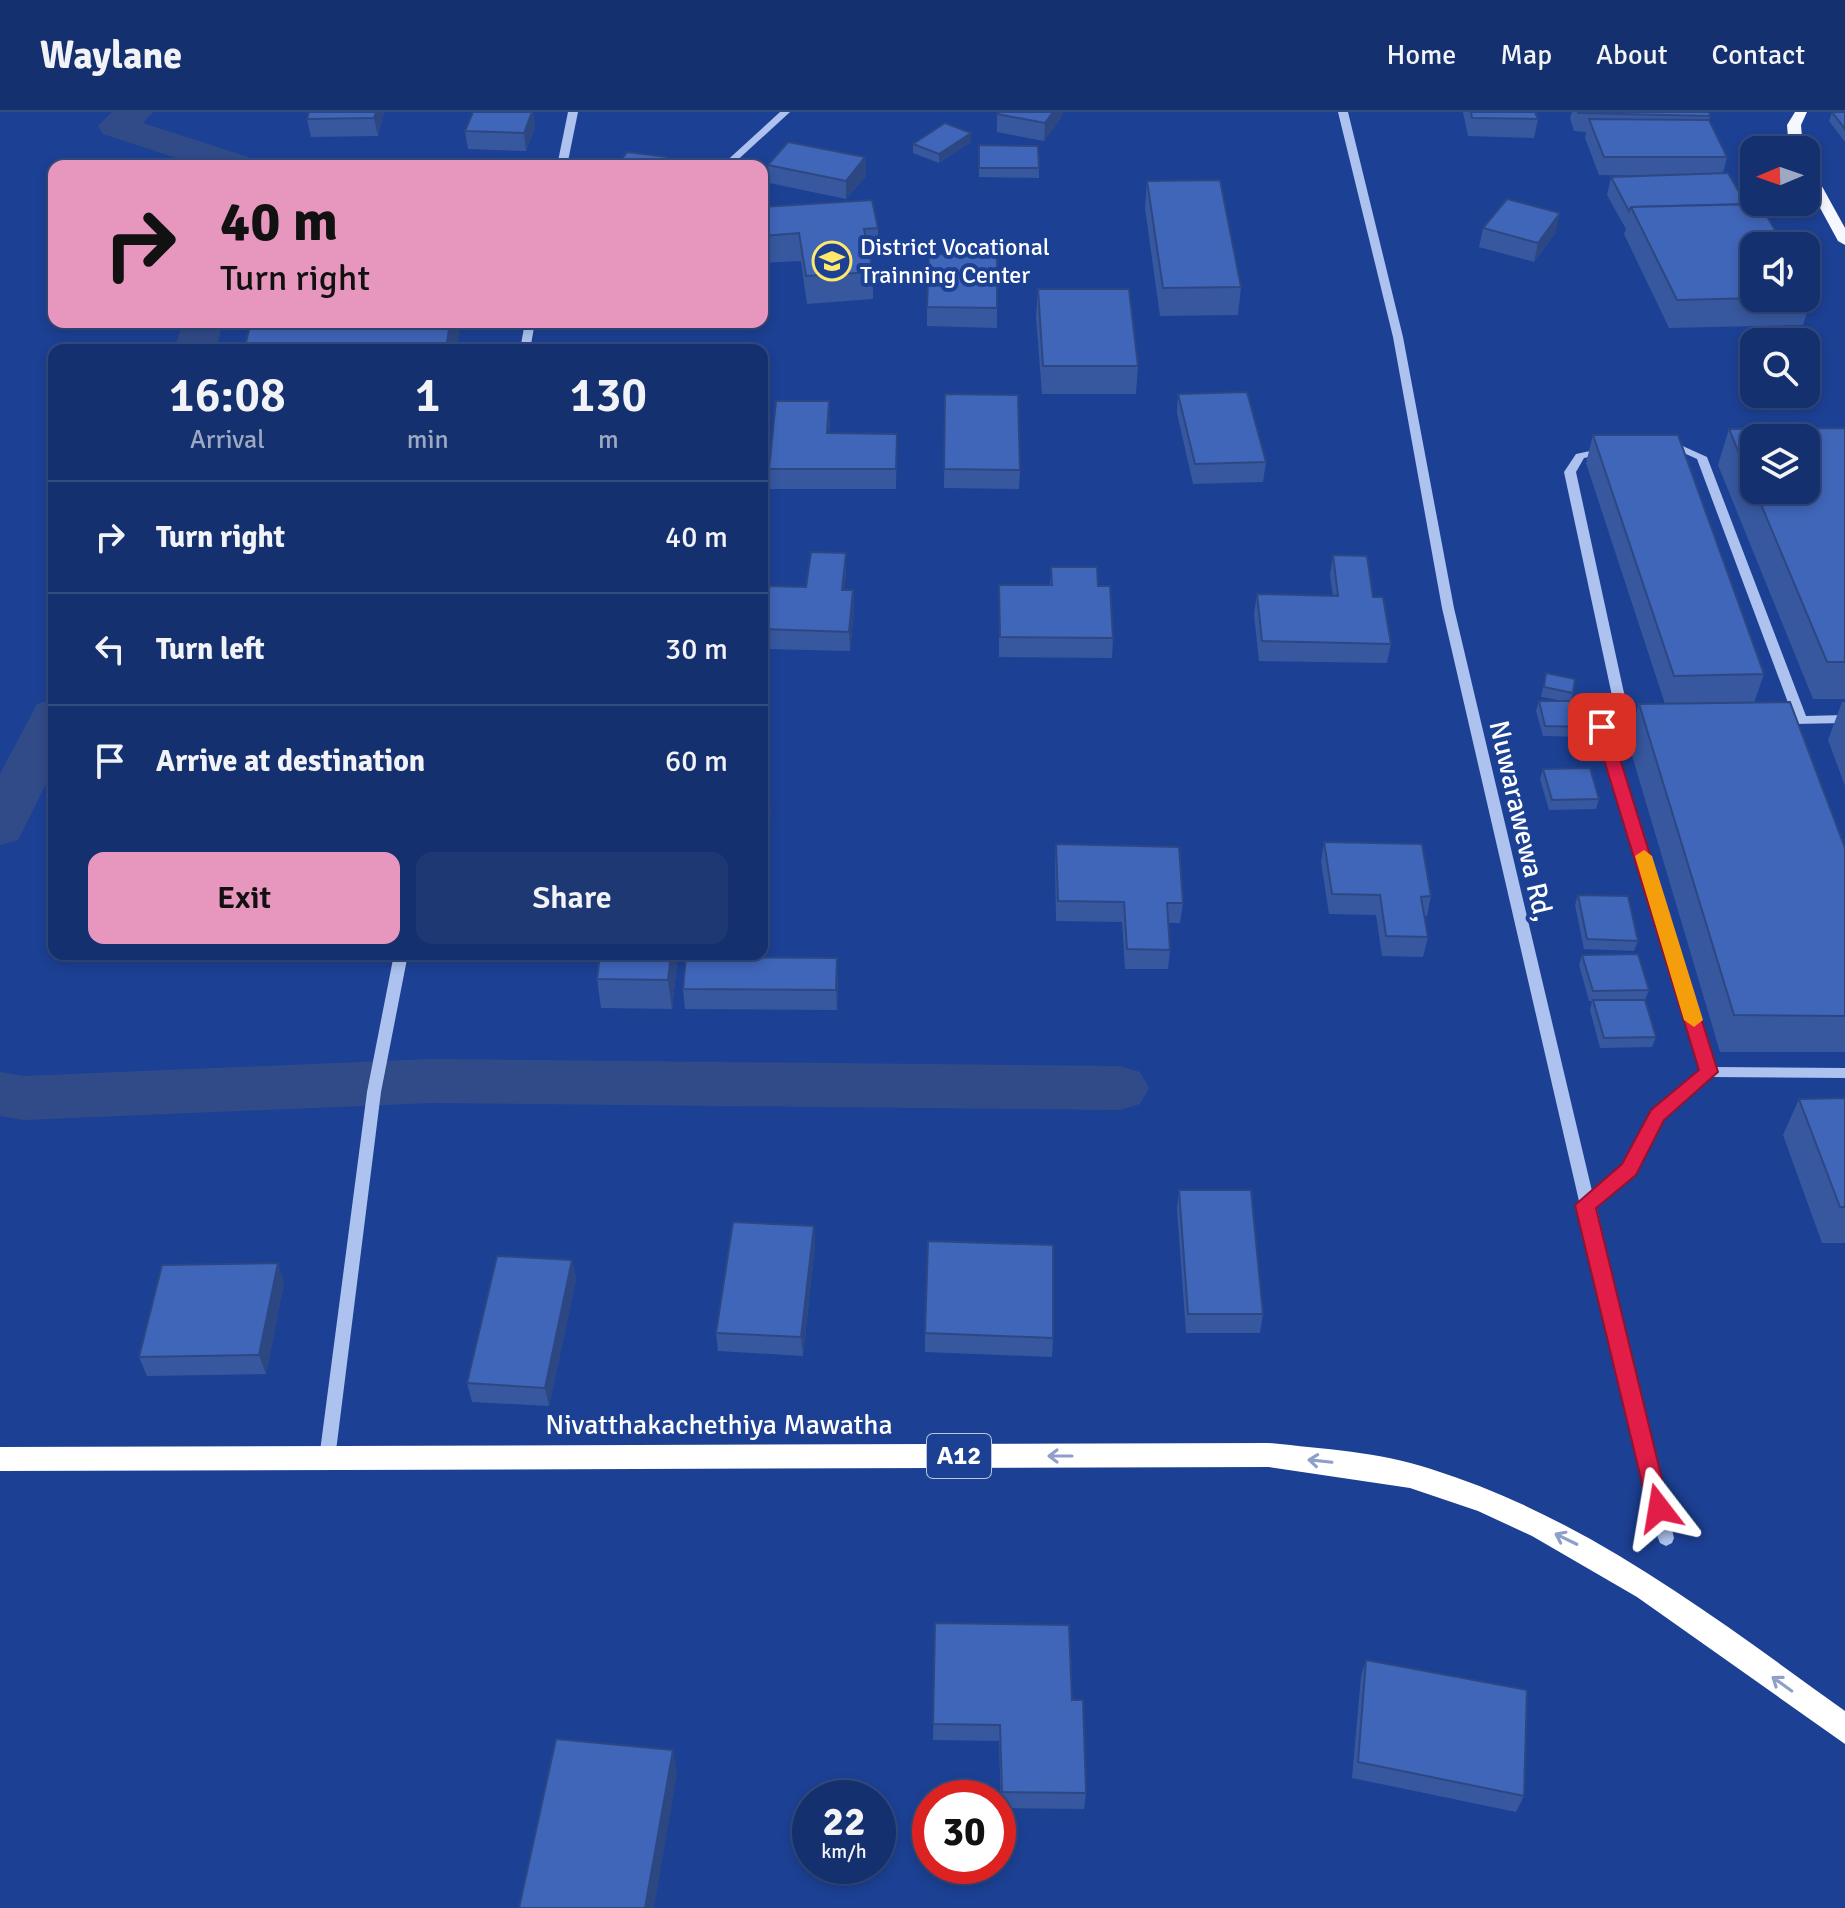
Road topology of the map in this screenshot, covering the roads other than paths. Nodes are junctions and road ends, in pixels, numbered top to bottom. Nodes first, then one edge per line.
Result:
1 (573, 112) edge
2 (785, 112) edge
3 (1343, 112) edge
4 (1801, 112) edge
5 (1795, 136) edge
6 (563, 160) edge
7 (733, 160) edge
8 (1820, 195) edge
9 (1845, 241) edge
10 (1649, 447) edge
11 (1622, 449) edge
12 (1623, 719) junction
13 (1653, 719) edge
14 (1771, 719) edge
15 (1845, 719) edge
16 (1801, 720) junction
17 (400, 960) edge
18 (1709, 1072) junction
19 (1845, 1073) edge
20 (1585, 1205) junction
21 (0, 1459) edge
22 (327, 1459) junction
23 (1666, 1538) dead end
24 (1845, 1729) edge

1 - 6 street
2 - 7 street
3 - 20 street, Nuwarawewa Rd,
4 - 5 main road
8 - 9 main road
10 - 16 street
11 - 12 street
12 - 13 street
12 - 18 street
14 - 16 street
15 - 16 street
17 - 22 street
18 - 19 street
18 - 20 street
20 - 23 street, Nuwarawewa Rd,
21 - 22 highway, Nivatthakachethiya Mawatha / A12
24 -> 22 highway, Nivatthakachethiya Mawatha / A12

